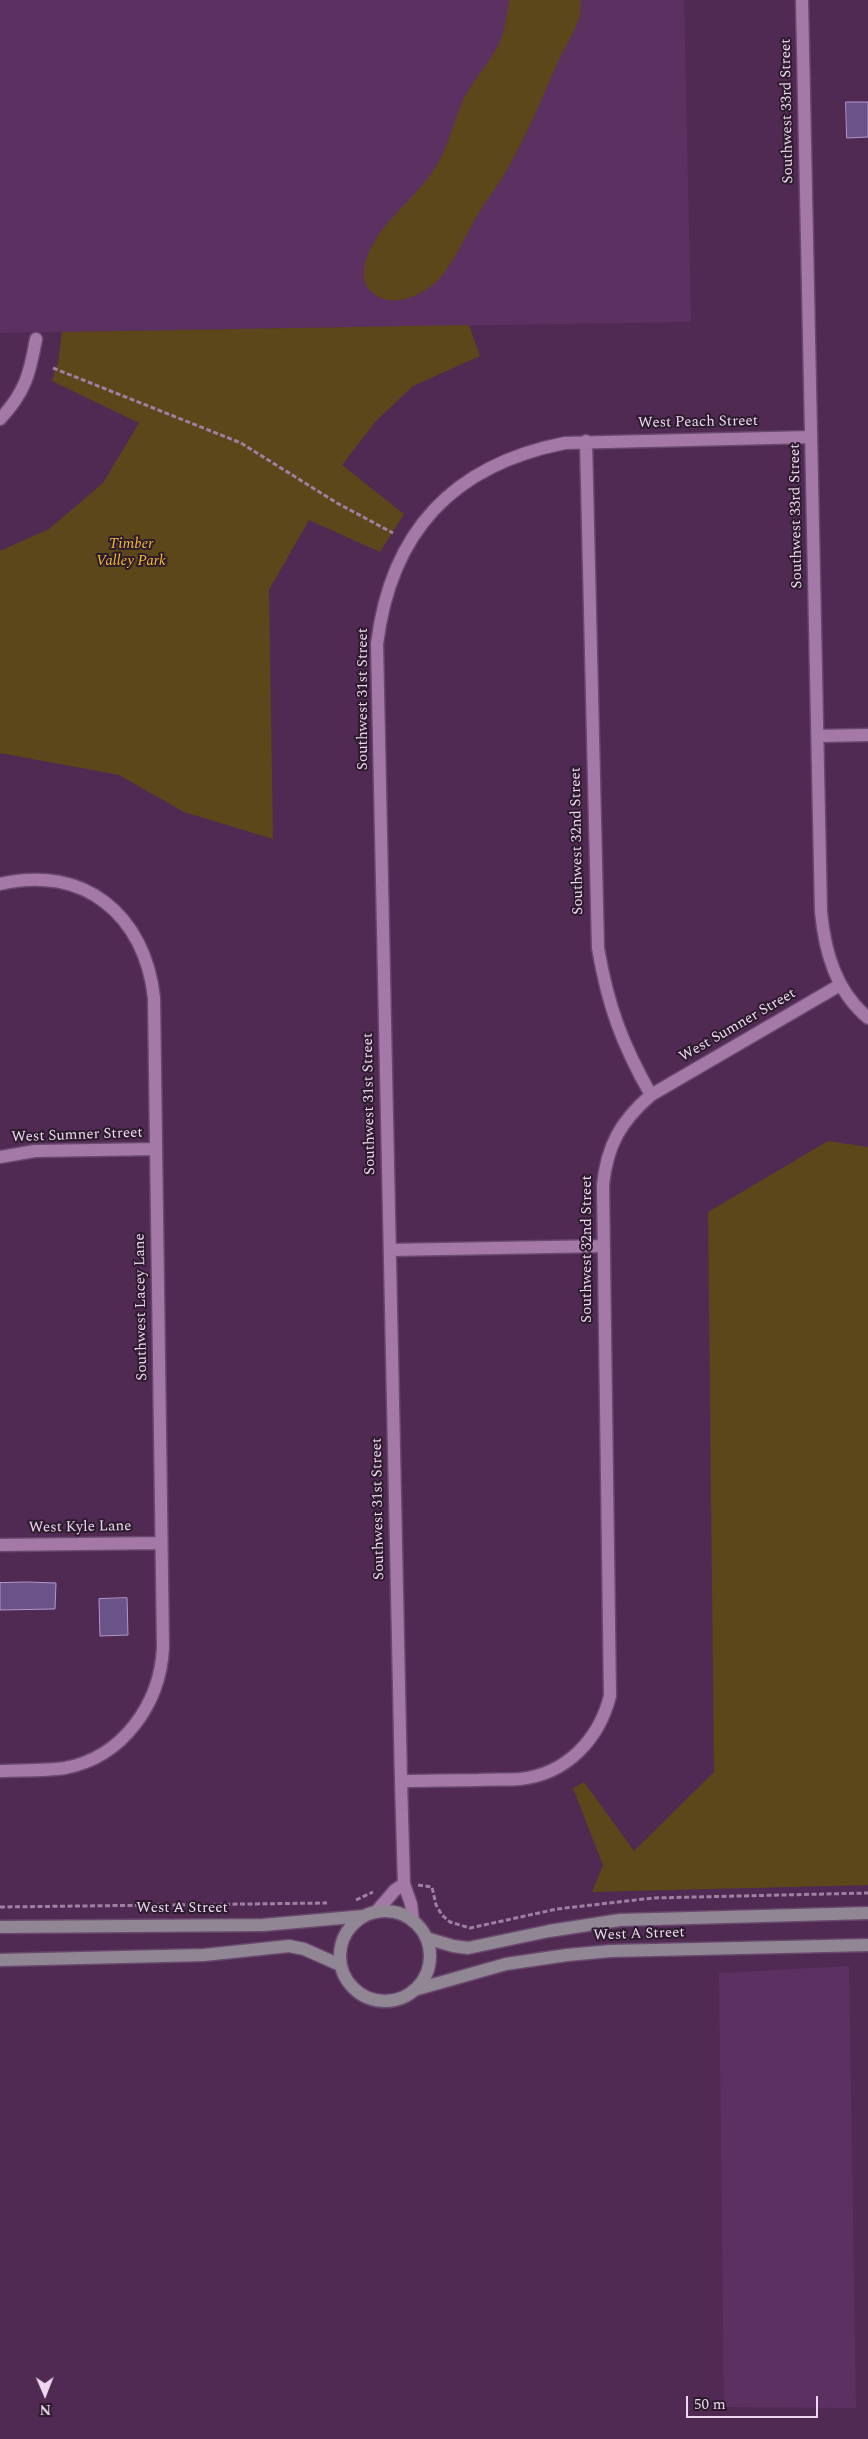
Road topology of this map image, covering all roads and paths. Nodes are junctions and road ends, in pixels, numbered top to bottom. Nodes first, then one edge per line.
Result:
1 (802, 0) edge
2 (36, 339) dead end
3 (53, 368) dead end
4 (0, 419) edge
5 (812, 437) junction
6 (586, 441) junction
7 (393, 533) dead end
8 (868, 735) edge
9 (818, 736) junction
10 (0, 884) edge
11 (840, 985) junction
12 (868, 1018) edge
13 (652, 1095) junction
14 (156, 1149) junction
15 (0, 1157) edge
16 (603, 1246) junction
17 (390, 1250) junction
18 (161, 1543) junction
19 (0, 1545) edge
20 (0, 1771) edge
21 (401, 1781) junction
22 (404, 1884) junction
23 (378, 1888) dead end
24 (868, 1894) edge
25 (352, 1901) dead end
26 (336, 1902) dead end
27 (0, 1907) edge
28 (868, 1913) edge
29 (370, 1914) junction
30 (414, 1921) junction
31 (0, 1928) edge
32 (426, 1938) junction
33 (868, 1946) edge
34 (0, 1960) edge
35 (340, 1965) junction
36 (414, 1990) junction

1 - 5 street, Southwest 33rd Street
2 - 4 street
3 - 7 path
5 - 6 street, West Peach Street
5 - 9 street, Southwest 33rd Street
6 - 13 street, Southwest 32nd Street
6 - 17 street, Southwest 31st Street
8 - 9 street
9 - 11 street, Southwest 33rd Street
10 - 14 street, Southwest Lacey Lane
11 - 12 street, Southwest 33rd Street
11 - 13 street, West Sumner Street
13 - 16 street, Southwest 32nd Street
14 - 15 street, West Sumner Street
14 - 18 street, Southwest Lacey Lane
16 - 17 street
16 - 21 street, Southwest 32nd Street
17 - 21 street, Southwest 31st Street
18 - 19 street, West Kyle Lane
18 - 20 street, Southwest Lacey Lane
21 - 22 street, Southwest 31st Street
22 - 24 path
22 - 29 street
22 - 30 street, Southwest 31st Street
23 - 25 path
26 - 27 path
28 - 32 main road, West A Street
29 - 30 main road
29 - 31 main road, West A Street
29 - 35 main road
30 - 32 main road
32 - 36 main road
33 - 36 main road, West A Street
34 - 35 main road
35 - 36 main road

